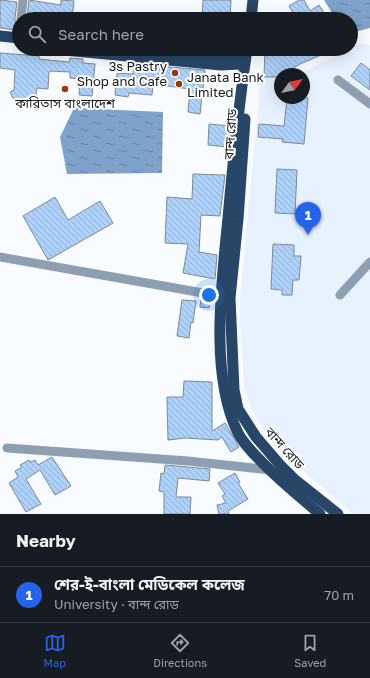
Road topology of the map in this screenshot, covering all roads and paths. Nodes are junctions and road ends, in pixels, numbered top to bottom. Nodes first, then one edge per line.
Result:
1 (23, 0) edge
2 (254, 0) edge
3 (22, 12) edge
4 (252, 12) edge
5 (0, 36) edge
6 (12, 37) edge
7 (0, 44) edge
8 (12, 45) edge
9 (127, 56) edge
10 (212, 56) edge
11 (246, 56) edge
12 (245, 61) junction
13 (338, 80) dead end
14 (370, 104) edge
15 (0, 257) edge
16 (370, 262) edge
17 (340, 294) dead end
18 (220, 296) junction
19 (7, 448) dead end
20 (271, 470) junction
21 (320, 514) edge
22 (338, 514) edge

1 - 3 street
2 - 4 highway
5 - 6 highway
7 - 8 highway
9 - 12 highway
10 - 12 highway
11 - 12 highway
12 - 18 highway, বান্দ রোড
12 - 22 highway, বান্দ রোড
13 - 14 street
15 - 18 street
16 - 17 street
18 - 20 highway, বান্দ রোড
19 - 20 street
20 - 21 highway, বান্দ রোড

